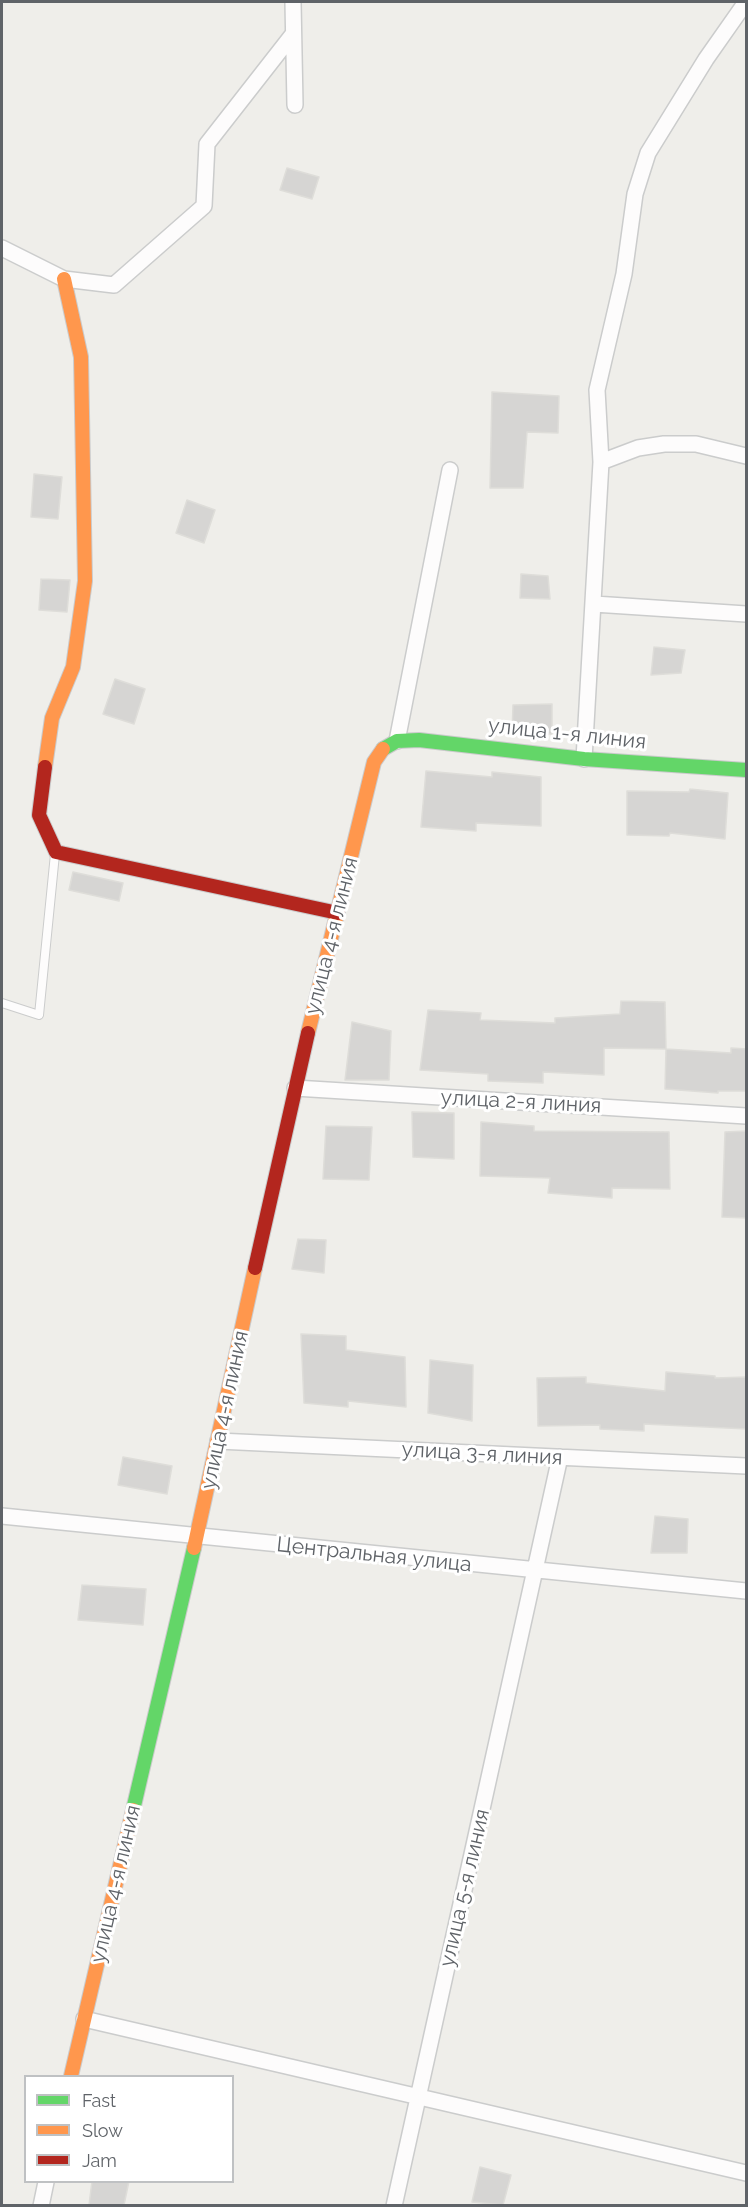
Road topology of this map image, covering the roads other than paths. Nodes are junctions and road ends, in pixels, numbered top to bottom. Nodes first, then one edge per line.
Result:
1 (293, 2) edge
2 (747, 2) edge
3 (292, 34) junction
4 (295, 105) dead end
5 (2, 248) edge
6 (64, 279) junction
7 (747, 456) edge
8 (601, 462) junction
9 (450, 470) dead end
10 (594, 604) junction
11 (747, 614) edge
12 (391, 743) junction
13 (584, 759) junction
14 (747, 770) edge
15 (56, 852) junction
16 (338, 913) junction
17 (2, 1003) edge
18 (295, 1088) junction
19 (747, 1116) edge
20 (218, 1441) junction
21 (560, 1457) junction
22 (747, 1466) edge
23 (2, 1516) edge
24 (196, 1537) junction
25 (536, 1570) junction
26 (747, 1591) edge
27 (84, 2019) junction
28 (71, 2075) edge
29 (418, 2097) junction
30 (747, 2173) edge
31 (46, 2183) edge
32 (41, 2205) edge
33 (394, 2205) edge

1 - 3 street
2 - 8 street
3 - 4 street
3 - 6 street
5 - 6 street
6 - 15 street
7 - 8 street
8 - 10 street
9 - 12 street
10 - 11 street
10 - 13 street
12 - 13 street, улица 1-я линия
12 - 16 street, улица 4-я линия
13 - 14 street, улица 1-я линия
15 - 16 street
15 - 17 lane
16 - 18 street, улица 4-я линия
18 - 19 street, улица 2-я линия
18 - 20 street, улица 4-я линия
20 - 21 street, улица 3-я линия
20 - 24 street, улица 4-я линия
21 - 22 street, улица 3-я линия
21 - 25 street, улица 5-я линия
23 - 24 street, Центральная улица
24 - 25 street, Центральная улица
24 - 27 street, улица 4-я линия
25 - 26 street, Центральная улица
25 - 29 street, улица 5-я линия
27 - 28 street, улица 4-я линия
27 - 29 street
29 - 30 street
29 - 33 street, улица 5-я линия
31 - 32 street

